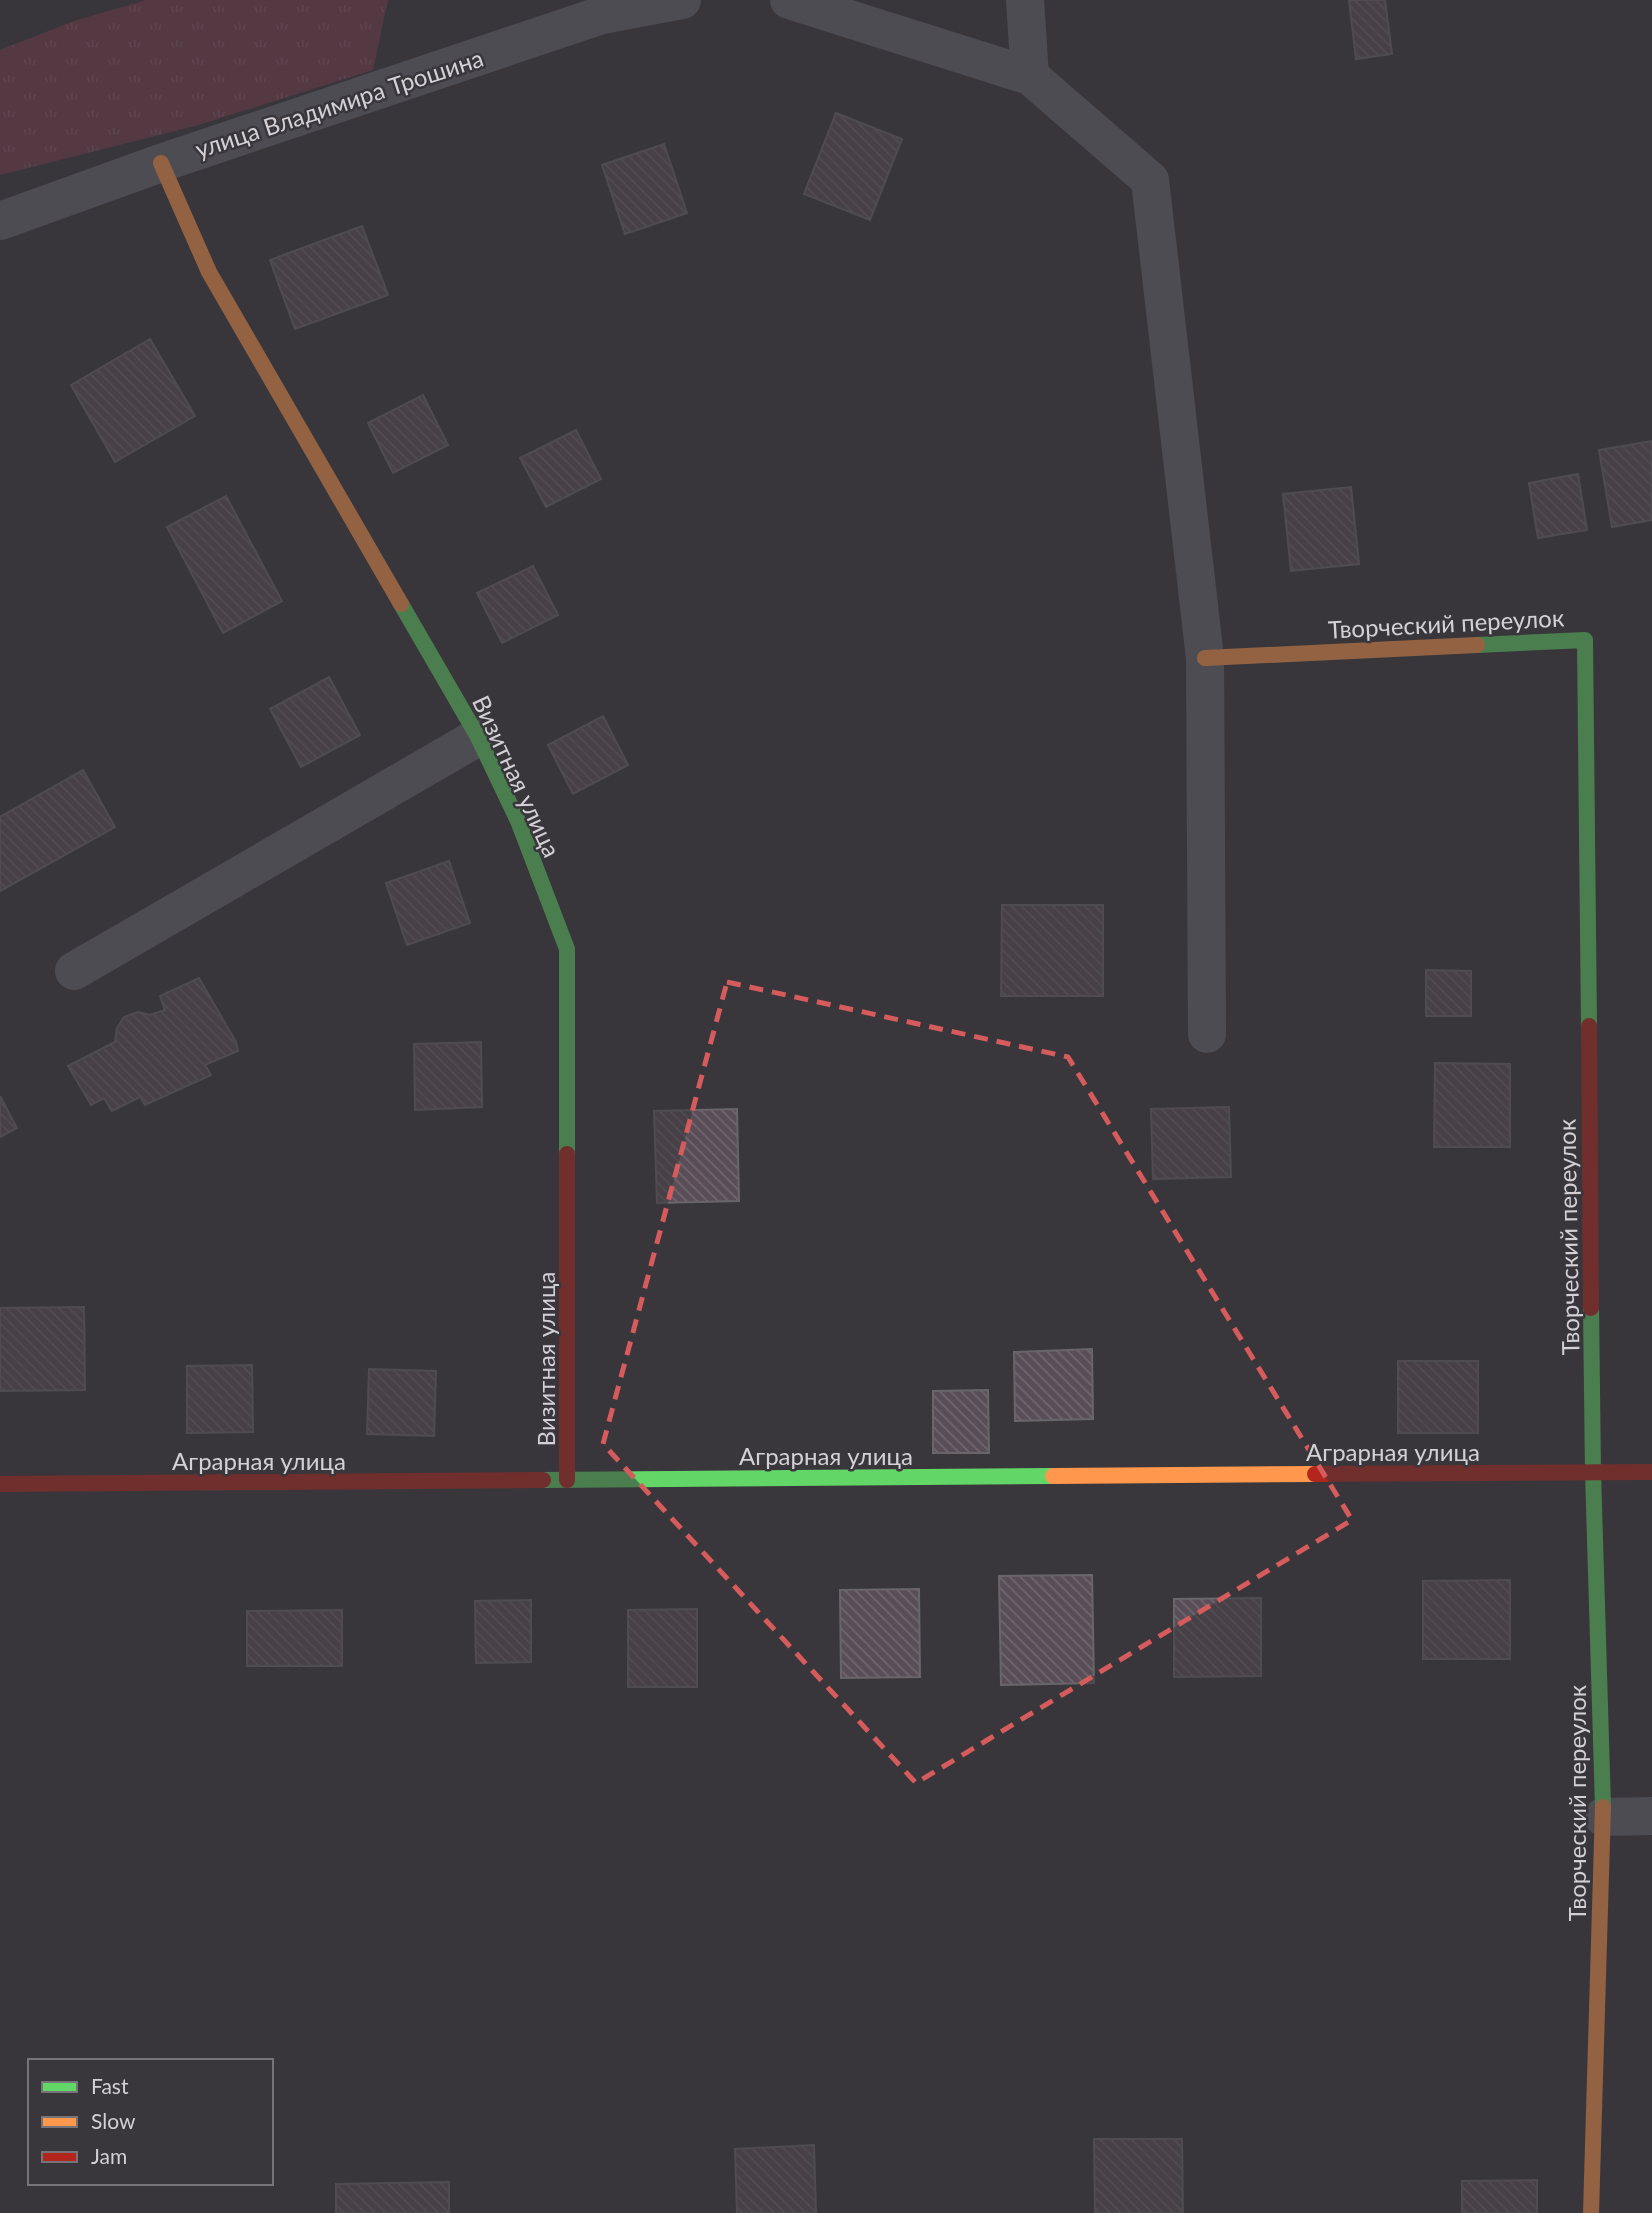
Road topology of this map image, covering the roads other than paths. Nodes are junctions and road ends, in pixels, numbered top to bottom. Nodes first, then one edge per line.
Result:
1 (682, 0) edge
2 (789, 0) edge
3 (1025, 0) edge
4 (1031, 76) junction
5 (161, 163) junction
6 (0, 221) edge
7 (1205, 658) junction
8 (478, 737) junction
9 (74, 971) dead end
10 (1207, 1034) dead end
11 (1593, 1472) junction
12 (1652, 1472) edge
13 (567, 1480) junction
14 (0, 1485) edge
15 (1652, 1816) edge
16 (1603, 1817) junction
17 (1591, 2213) edge

1 - 5 street, улица Владимира Трошина
2 - 4 street
3 - 4 street
4 - 7 street
5 - 6 street, улица Владимира Трошина
5 - 8 street, Визитная улица
7 - 10 street
7 - 11 street, Творческий переулок
8 - 9 street
8 - 13 street, Визитная улица
11 - 12 street, Аграрная улица
11 - 13 street, Аграрная улица
11 - 16 street, Творческий переулок
13 - 14 street, Аграрная улица
15 - 16 street
16 - 17 street, Творческий переулок

